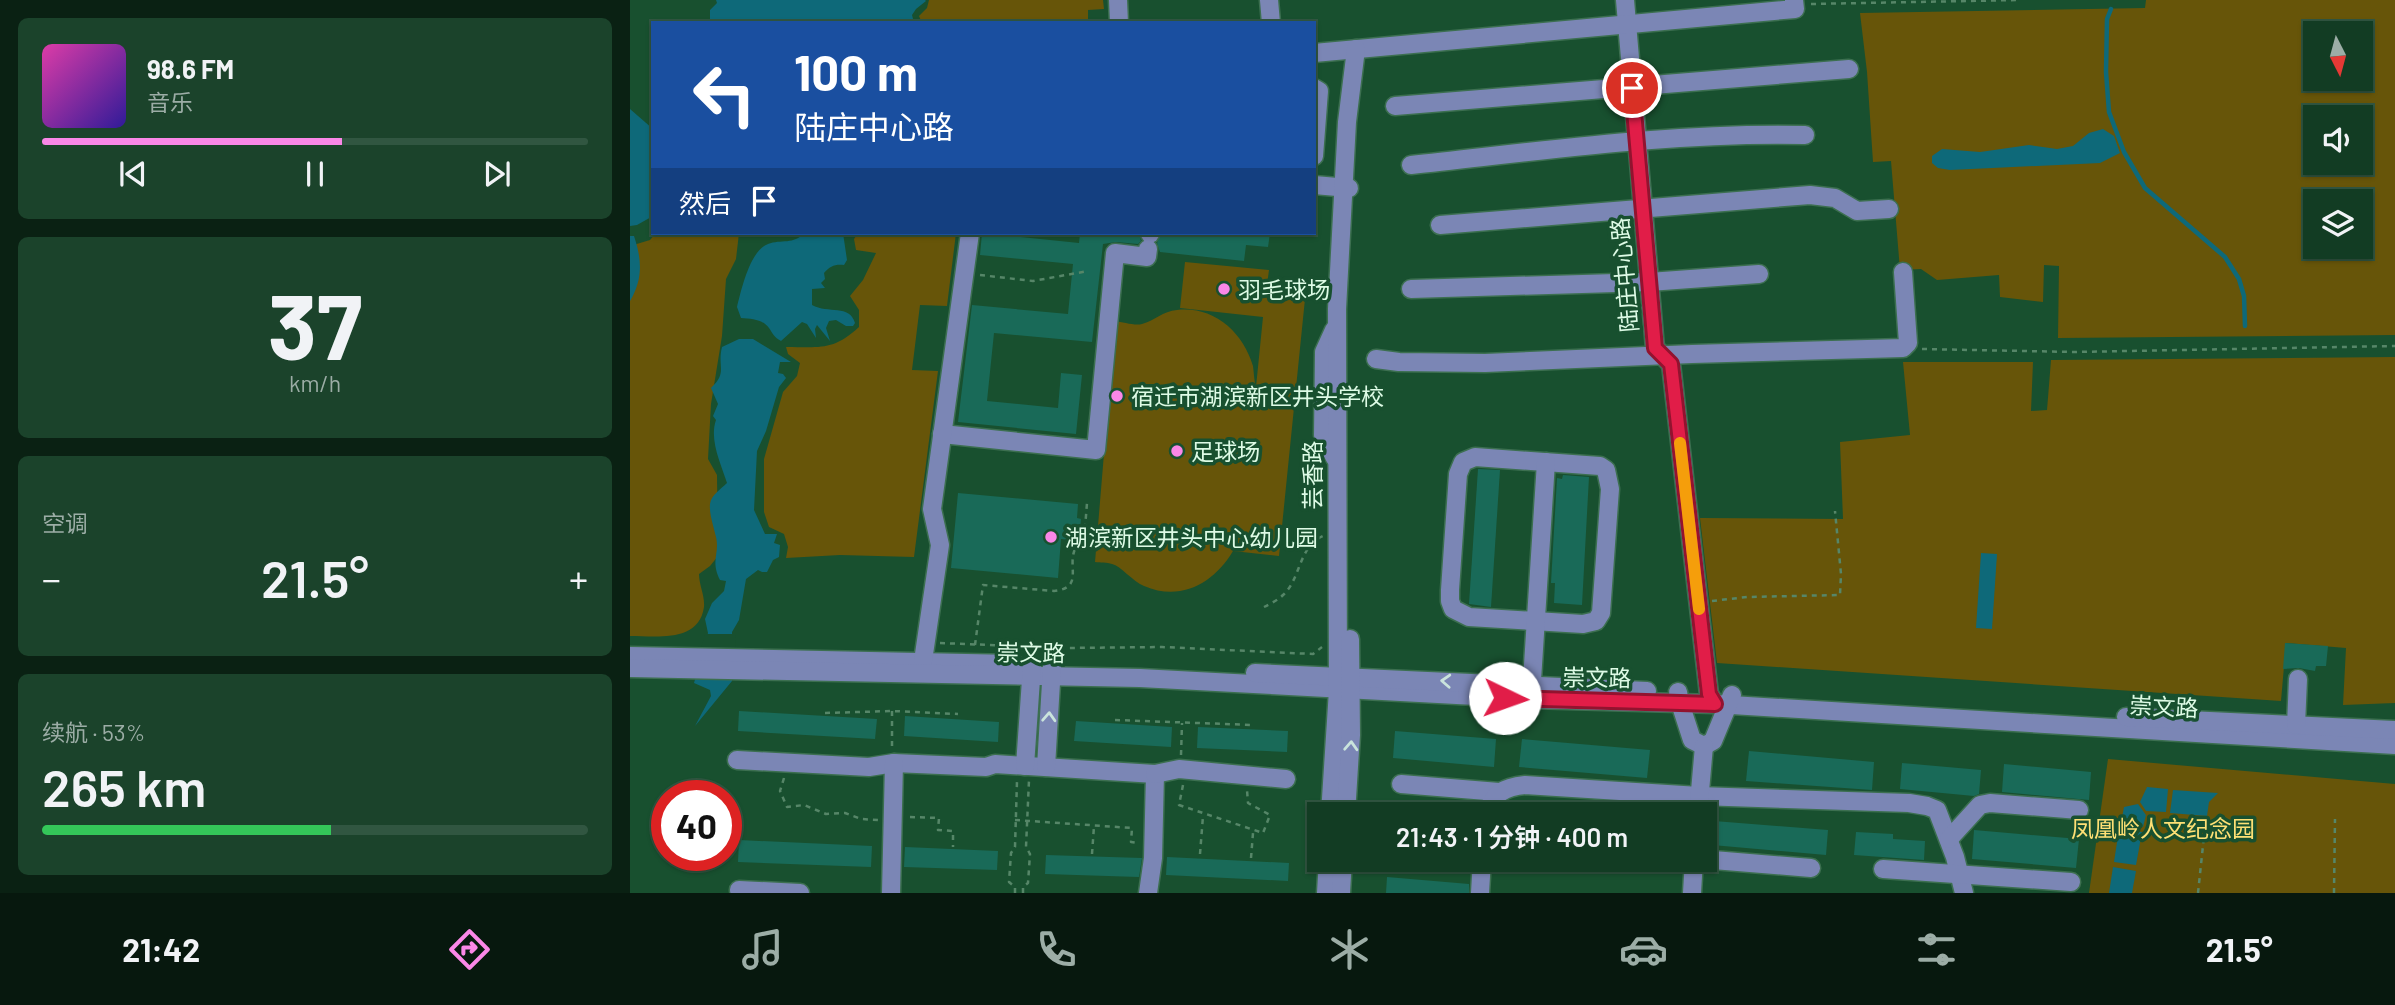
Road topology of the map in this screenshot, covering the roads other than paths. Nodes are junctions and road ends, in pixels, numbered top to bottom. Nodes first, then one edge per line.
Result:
1 (1118, 0) edge
2 (1269, 0) edge
3 (1625, 0) edge
4 (1795, 4) edge
5 (1119, 21) edge
6 (1270, 21) edge
7 (1627, 24) junction
8 (1356, 49) junction
9 (1316, 53) edge
10 (1849, 69) dead end
11 (1632, 88) junction
12 (1316, 89) edge
13 (1395, 106) dead end
14 (1316, 132) edge
15 (1805, 135) dead end
16 (1637, 142) junction
17 (1411, 165) dead end
18 (1316, 185) edge
19 (1346, 188) junction
20 (1643, 208) junction
21 (1889, 209) dead end
22 (1440, 225) dead end
23 (970, 235) edge
24 (1149, 239) edge
25 (1903, 272) dead end
26 (1759, 274) dead end
27 (1649, 282) junction
28 (1410, 289) dead end
29 (1663, 356) junction
30 (1376, 359) dead end
31 (942, 434) junction
32 (1546, 462) junction
33 (1535, 621) junction
34 (630, 656) edge
35 (923, 662) junction
36 (630, 668) edge
37 (1031, 671) junction
38 (1052, 672) junction
39 (2298, 679) dead end
40 (1344, 683) junction
41 (1531, 692) junction
42 (1679, 698) junction
43 (1721, 699) junction
44 (2296, 725) junction
45 (2395, 730) edge
46 (2395, 745) edge
47 (1704, 746) junction
48 (737, 760) dead end
49 (893, 763) junction
50 (1030, 766) junction
51 (1155, 774) junction
52 (1286, 779) dead end
53 (1401, 784) dead end
54 (1499, 792) junction
55 (1332, 802) edge
56 (1347, 802) edge
57 (1491, 802) edge
58 (1673, 802) edge
59 (1699, 802) edge
60 (1717, 805) edge
61 (2079, 810) dead end
62 (1949, 839) junction
63 (1717, 860) edge
64 (1811, 868) dead end
65 (1883, 869) dead end
66 (1327, 872) edge
67 (1342, 872) edge
68 (1481, 872) edge
69 (1693, 872) edge
70 (1959, 873) junction
71 (2071, 882) dead end
72 (739, 890) dead end
73 (800, 893) edge
74 (892, 893) edge
75 (1149, 893) edge
76 (1325, 893) edge
77 (1341, 893) edge
78 (1480, 893) edge
79 (1692, 893) edge
80 (1964, 893) edge

1 - 5 street
2 - 6 street
3 - 7 street, 陆庄中心路
4 - 7 street
7 - 8 street
7 - 11 street, 陆庄中心路
8 - 9 street
8 - 19 street, 芸香路
10 - 11 street
11 - 13 street
11 - 16 street, 陆庄中心路
12 - 14 street
15 - 16 street
16 - 17 street
16 - 20 street, 陆庄中心路
18 - 19 street
19 - 40 street, 芸香路
19 - 40 street, 芸香路
20 - 21 street
20 - 22 street
20 - 27 street, 陆庄中心路
23 - 31 street
24 - 31 street
25 - 29 street
26 - 27 street
27 - 28 street
27 - 29 street, 陆庄中心路
29 - 30 street
29 - 43 street, 陆庄中心路
31 - 35 street
32 - 33 street
32 - 33 street
32 - 33 street
33 - 41 street
34 - 35 street, 崇文路
35 - 37 street, 崇文路
36 - 37 street, 崇文路
37 - 38 street, 崇文路
37 - 50 street
38 - 40 street, 崇文路
50 -> 38 street
39 - 44 street
40 - 41 street, 崇文路
40 - 55 street, 芸香路
56 -> 40 street, 芸香路
41 - 42 street, 崇文路
42 - 43 street, 崇文路
42 - 47 street
43 - 44 street, 崇文路
43 - 46 street, 崇文路
43 - 47 street
44 - 45 street, 崇文路
47 - 59 street
48 - 49 street
49 - 50 street
49 - 74 street
50 - 51 street
51 - 52 street
51 - 75 street
53 - 54 street
54 - 57 street
54 - 58 street
60 - 62 street
61 - 62 street
62 - 70 street
63 - 64 street
65 - 70 street
66 - 76 street
67 - 77 street
68 - 78 street
69 - 79 street
70 - 71 street
70 - 80 street
72 - 73 street

